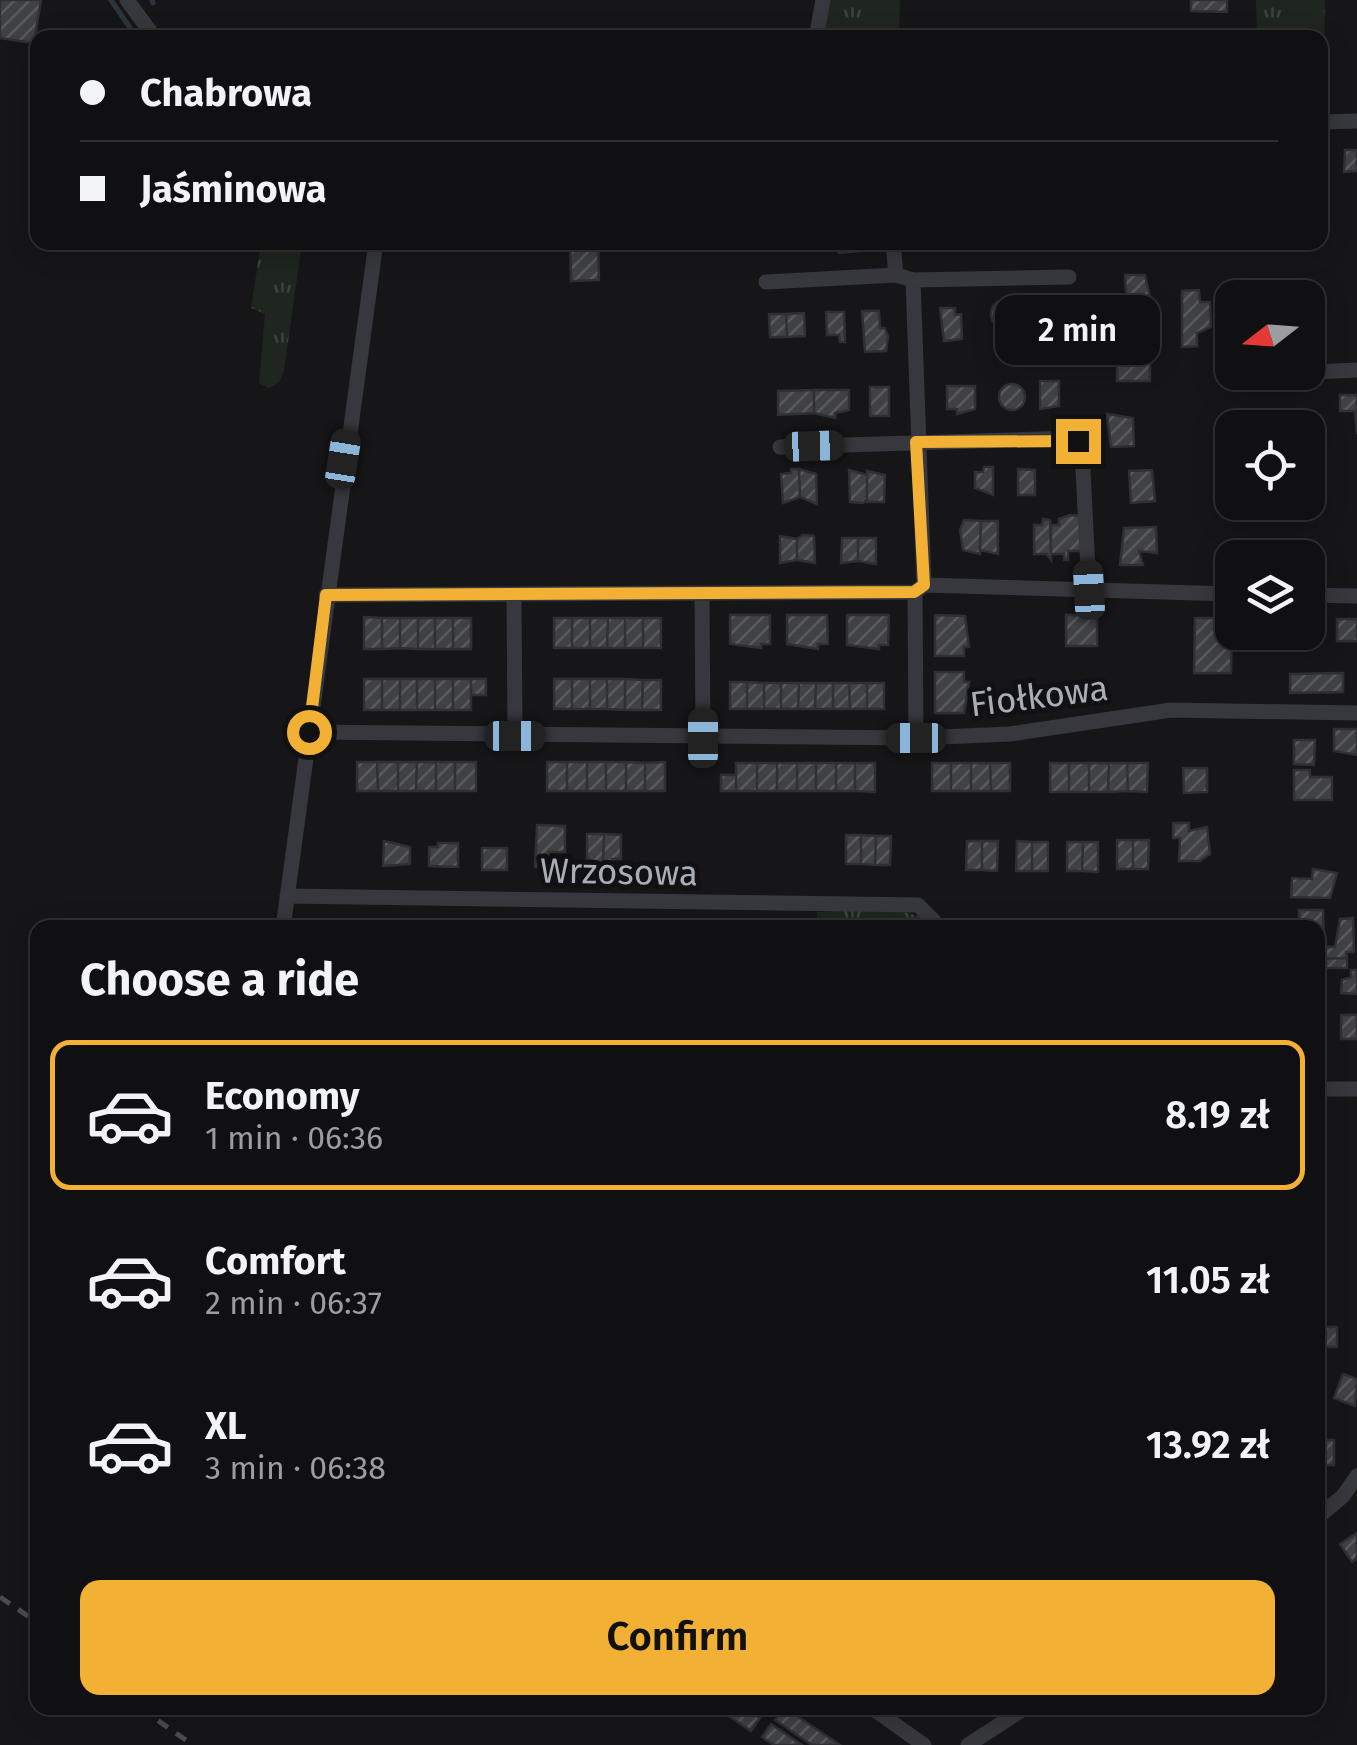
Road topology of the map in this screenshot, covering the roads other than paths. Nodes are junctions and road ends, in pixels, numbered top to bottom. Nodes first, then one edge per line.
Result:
1 (127, 0) edge
2 (824, 0) edge
3 (149, 30) edge
4 (818, 30) edge
5 (1357, 121) edge
6 (1328, 122) edge
7 (375, 250) edge
8 (894, 250) edge
9 (896, 275) junction
10 (1069, 277) dead end
11 (913, 280) junction
12 (766, 282) dead end
13 (1357, 370) edge
14 (1325, 371) edge
15 (916, 442) junction
16 (780, 447) dead end
17 (919, 588) junction
18 (1089, 590) junction
19 (1215, 594) edge
20 (326, 595) junction
21 (514, 595) junction
22 (702, 595) junction
23 (1325, 595) edge
24 (1357, 596) edge
25 (1357, 713) edge
26 (309, 732) junction
27 (515, 736) junction
28 (703, 738) junction
29 (916, 738) junction
30 (287, 896) junction
31 (284, 920) edge
32 (936, 920) edge
33 (1325, 1089) edge
34 (1357, 1089) edge
35 (1357, 1476) edge
36 (1325, 1511) edge
37 (882, 1715) edge
38 (1015, 1715) edge
39 (924, 1745) edge
40 (968, 1745) edge

1 - 3 street
2 - 4 street
5 - 6 street
7 - 20 street
8 - 9 street
9 - 11 street
9 - 12 street
10 - 11 street
11 - 15 street
13 - 14 street
15 - 16 street
15 - 17 street
15 - 18 street
17 - 18 street
17 - 22 street
17 - 29 street
18 - 19 street
20 - 21 street
20 - 26 street
21 - 22 street
21 - 27 street
22 - 28 street
23 - 24 street
25 - 29 street, Fiołkowa
26 - 27 street, Fiołkowa
26 - 30 street
27 - 28 street, Fiołkowa
28 - 29 street, Fiołkowa
30 - 31 street
30 - 32 street, Wrzosowa
33 - 34 street
35 - 36 street
37 - 39 street
38 - 40 street

